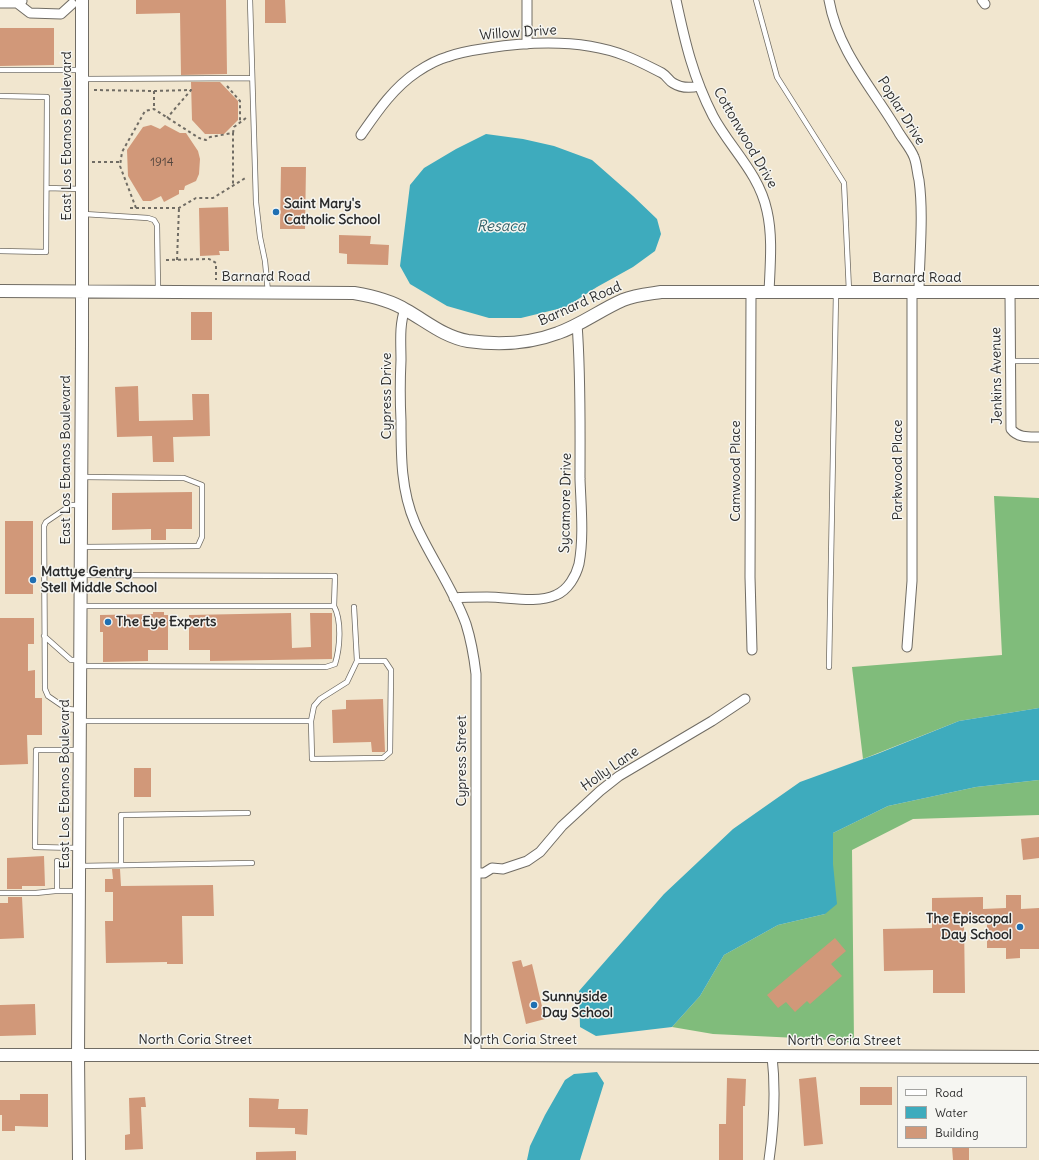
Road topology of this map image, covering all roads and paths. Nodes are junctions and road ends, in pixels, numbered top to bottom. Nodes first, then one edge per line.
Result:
1 (250, 0) edge
2 (527, 0) edge
3 (676, 0) edge
4 (756, 0) edge
5 (829, 0) edge
6 (20, 2) edge
7 (76, 2) edge
8 (0, 3) edge
9 (527, 44) junction
10 (0, 70) edge
11 (252, 78) junction
12 (82, 80) junction
13 (225, 84) dead end
14 (699, 86) junction
15 (154, 91) junction
16 (0, 96) edge
17 (154, 109) junction
18 (253, 113) junction
19 (167, 118) junction
20 (240, 123) junction
21 (233, 133) junction
22 (361, 135) dead end
23 (82, 162) junction
24 (121, 162) junction
25 (255, 172) junction
26 (233, 185) junction
27 (47, 188) junction
28 (82, 189) junction
29 (136, 208) junction
30 (179, 208) junction
31 (82, 214) junction
32 (125, 216) junction
33 (0, 251) edge
34 (158, 260) junction
35 (177, 260) junction
36 (0, 291) edge
37 (82, 292) junction
38 (158, 292) junction
39 (215, 292) junction
40 (268, 292) junction
41 (1010, 292) junction
42 (1039, 292) edge
43 (751, 293) junction
44 (769, 293) junction
45 (836, 293) junction
46 (849, 293) junction
47 (916, 293) junction
48 (405, 309) junction
49 (577, 324) junction
50 (1010, 361) junction
51 (1039, 361) edge
52 (1039, 437) edge
53 (81, 477) junction
54 (404, 482) joint
55 (81, 505) junction
56 (81, 547) junction
57 (81, 575) junction
58 (454, 598) junction
59 (80, 606) junction
60 (334, 606) junction
61 (354, 607) dead end
62 (44, 636) junction
63 (907, 648) dead end
64 (752, 650) dead end
65 (356, 660) junction
66 (80, 663) junction
67 (829, 667) dead end
68 (745, 700) dead end
69 (80, 716) junction
70 (311, 721) junction
71 (80, 750) junction
72 (248, 813) dead end
73 (79, 848) junction
74 (57, 861) dead end
75 (252, 863) dead end
76 (121, 865) junction
77 (79, 866) junction
78 (476, 873) junction
79 (57, 891) junction
80 (79, 891) junction
81 (0, 893) edge
82 (0, 1055) edge
83 (476, 1055) junction
84 (78, 1056) junction
85 (772, 1056) junction
86 (1039, 1057) edge
87 (79, 1160) edge
88 (769, 1160) edge

1 - 11 lane
2 - 9 street
3 - 14 street, Cottonwood Drive
4 - 46 lane
5 - 47 street, Poplar Drive
6 - 7 street
6 - 8 street
7 - 12 street, East Los Ebanos Boulevard
9 - 14 street, Willow Drive
9 - 22 street, Willow Drive
10 - 12 lane
11 - 12 lane
11 - 18 lane
12 - 15 path
12 - 23 street, East Los Ebanos Boulevard
13 - 20 path
14 - 44 street, Cottonwood Drive
15 - 17 path
15 - 19 path
16 - 27 lane
17 - 19 path
17 - 24 path
18 - 20 path
18 - 25 lane
19 - 21 path
20 - 21 path
21 - 26 path
23 - 24 path
23 - 28 street, East Los Ebanos Boulevard
24 - 29 path
25 - 26 path
25 - 40 lane
26 - 30 path
27 - 28 lane
27 - 33 lane
28 - 31 street, East Los Ebanos Boulevard
29 - 30 path
29 - 32 path
30 - 35 path
31 - 32 lane
31 - 37 street, East Los Ebanos Boulevard
32 - 34 lane
34 - 35 path
34 - 38 lane
35 - 39 path
36 - 37 street, Barnard Road
37 - 38 street, Barnard Road
37 - 53 street, East Los Ebanos Boulevard
38 - 39 street, Barnard Road
39 - 40 street, Barnard Road
40 - 48 street, Barnard Road
41 - 42 street, Barnard Road
41 - 47 street, Barnard Road
41 - 50 street, Jenkins Avenue
43 - 44 street, Barnard Road
43 - 49 street, Barnard Road
43 - 64 street, Camwood Place
44 - 45 street, Barnard Road
45 - 46 street, Barnard Road
45 - 67 lane
46 - 47 street, Barnard Road
47 - 63 street, Parkwood Place
48 - 49 street, Barnard Road
48 - 54 street, Cypress Drive
49 - 58 street, Sycamore Drive
50 - 51 lane
50 - 52 street, Jenkins Avenue
53 - 55 street, East Los Ebanos Boulevard
53 - 56 lane
54 - 58 street, Cypress Street
55 - 56 street, East Los Ebanos Boulevard
55 - 62 lane
56 - 57 street, East Los Ebanos Boulevard
57 - 59 street, East Los Ebanos Boulevard
57 - 60 lane
58 - 78 street, Cypress Street
59 - 60 lane
59 - 66 street, East Los Ebanos Boulevard
60 - 66 lane
61 - 65 lane
62 - 66 lane
62 - 69 lane
65 - 70 lane
65 - 70 lane
66 - 69 street, East Los Ebanos Boulevard
68 - 78 street, Holly Lane
69 - 70 lane
69 - 71 street, East Los Ebanos Boulevard
71 - 73 street, East Los Ebanos Boulevard
71 - 73 lane
72 - 76 lane
73 - 77 street, East Los Ebanos Boulevard
74 - 79 lane
75 - 76 lane
76 - 77 lane
77 - 80 street, East Los Ebanos Boulevard
78 - 83 street, Cypress Street
79 - 80 lane
79 - 81 lane
80 - 84 street, East Los Ebanos Boulevard
82 - 84 street, North Coria Street
83 - 84 street, North Coria Street
83 - 85 street, North Coria Street
84 - 87 street, East Los Ebanos Boulevard
85 - 86 street, North Coria Street
85 - 88 street

